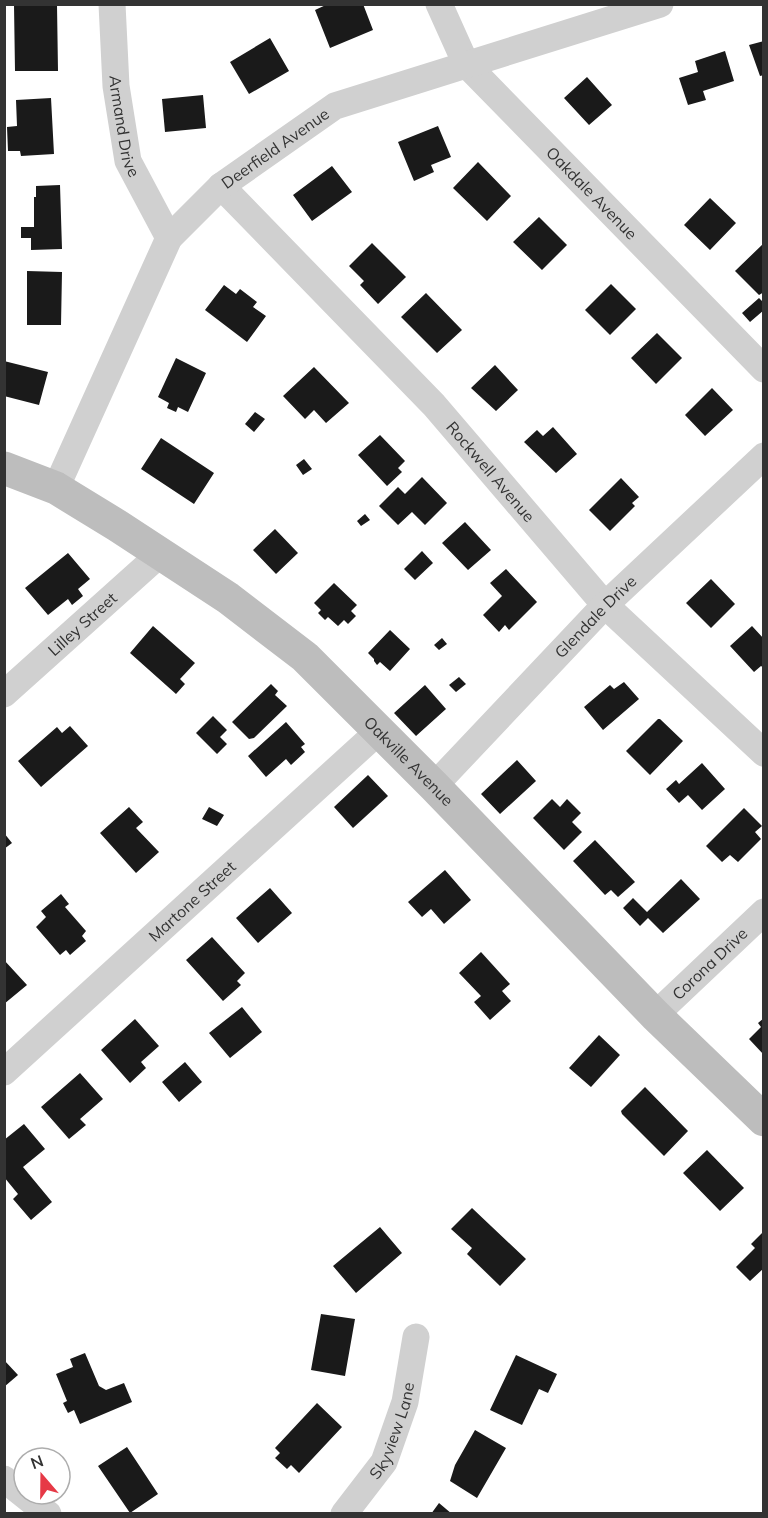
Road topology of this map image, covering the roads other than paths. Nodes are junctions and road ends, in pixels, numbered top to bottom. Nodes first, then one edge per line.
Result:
1 (112, 4) edge
2 (439, 4) edge
3 (660, 4) edge
4 (466, 64) junction
5 (221, 186) junction
6 (169, 238) junction
7 (764, 369) edge
8 (764, 456) edge
9 (4, 468) edge
10 (56, 488) junction
11 (159, 555) junction
12 (605, 605) junction
13 (4, 694) edge
14 (379, 731) junction
15 (764, 753) edge
16 (434, 786) junction
17 (764, 912) edge
18 (655, 1016) junction
19 (4, 1072) edge
20 (764, 1120) edge
21 (416, 1336) dead end
22 (4, 1479) edge
23 (48, 1514) edge
24 (344, 1514) edge

1 - 6 street, Armand Drive
2 - 4 street, Oakdale Avenue
3 - 4 street, Deerfield Avenue
4 - 5 street, Deerfield Avenue
4 - 7 street, Oakdale Avenue
5 - 6 street, Deerfield Avenue
5 - 12 street, Rockwell Avenue
6 - 10 street, Deerfield Avenue
8 - 12 street, Glendale Drive
9 - 10 street, Oakville Avenue
10 - 11 street, Oakville Avenue
11 - 13 street, Lilley Street
11 - 14 street, Oakville Avenue
12 - 15 street, Rockwell Avenue
12 - 16 street, Glendale Drive
14 - 16 street, Oakville Avenue
14 - 19 street, Martone Street
16 - 18 street, Oakville Avenue
17 - 18 street, Corona Drive
18 - 20 street, Oakville Avenue
21 - 24 street, Skyview Lane
22 - 23 street

